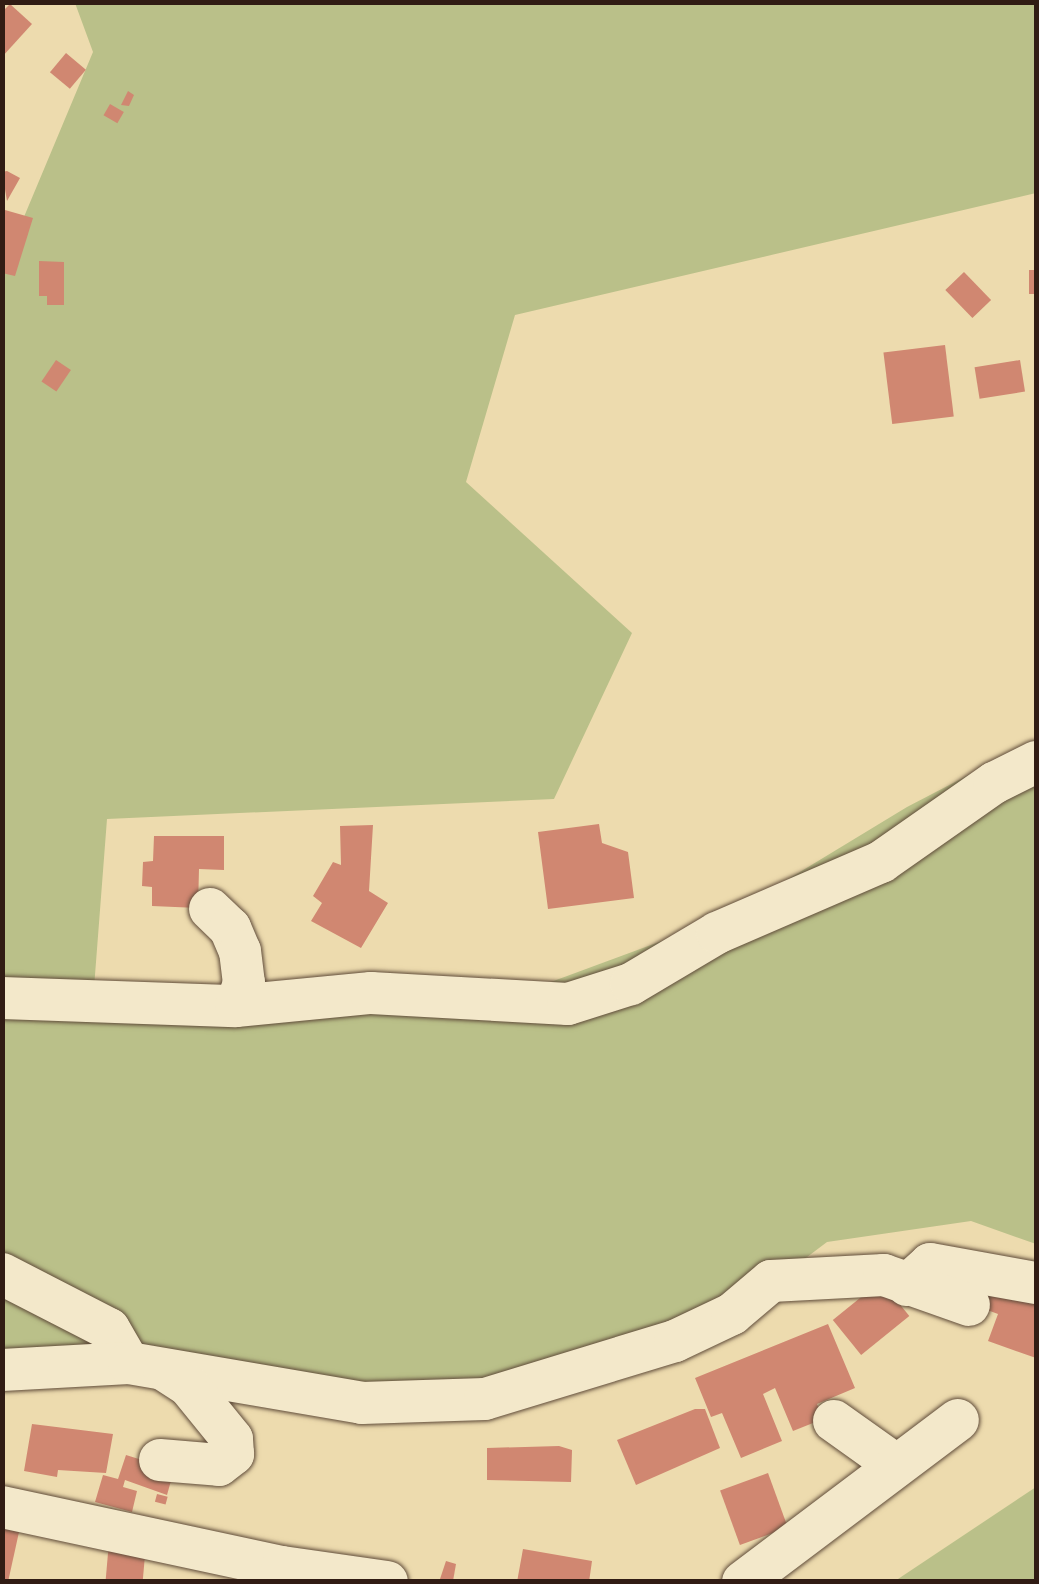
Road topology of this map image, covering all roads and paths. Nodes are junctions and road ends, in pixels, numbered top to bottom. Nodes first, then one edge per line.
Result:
1 (1036, 762) edge
2 (210, 909) dead end
3 (2, 998) edge
4 (236, 1006) junction
5 (2, 1274) edge
6 (1036, 1283) edge
7 (907, 1286) junction
8 (970, 1305) dead end
9 (144, 1365) junction
10 (2, 1370) edge
11 (958, 1420) dead end
12 (834, 1421) dead end
13 (160, 1460) dead end
14 (896, 1465) junction
15 (2, 1508) edge
16 (388, 1582) edge
17 (743, 1582) edge

1 - 4 street
2 - 4 street
3 - 4 street
5 - 9 street
6 - 7 street
7 - 8 street
7 - 9 street
9 - 10 street
9 - 13 street
11 - 14 street
12 - 14 street
14 - 17 street
15 - 16 street

